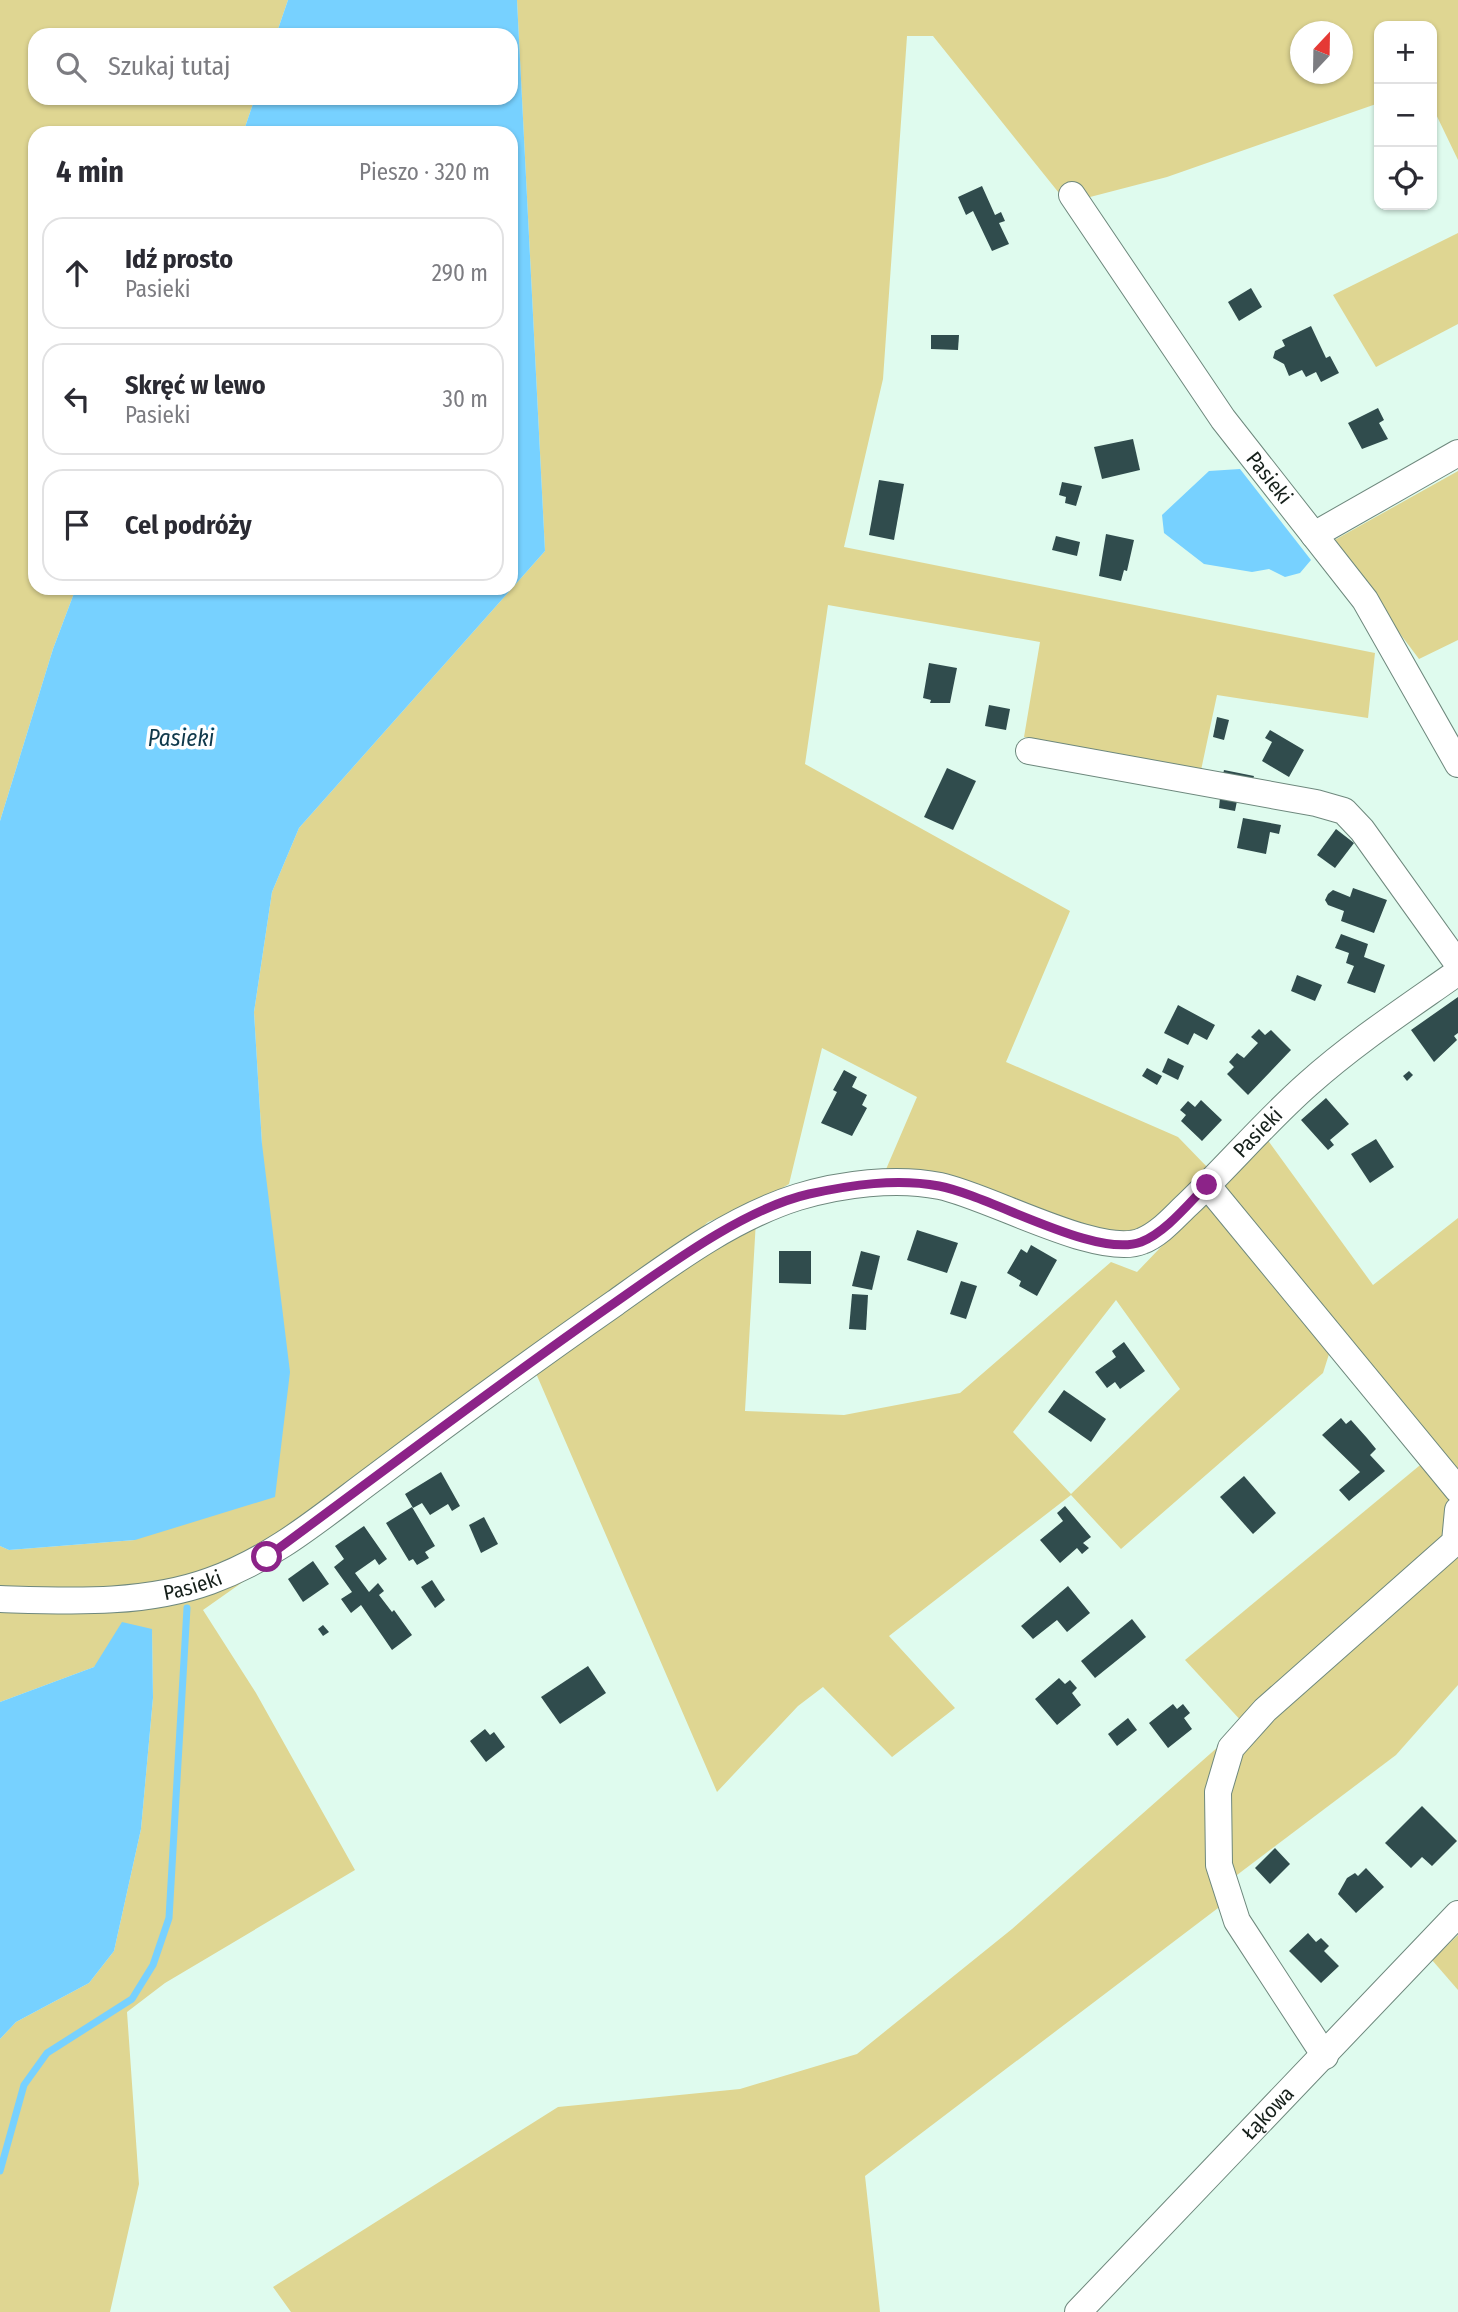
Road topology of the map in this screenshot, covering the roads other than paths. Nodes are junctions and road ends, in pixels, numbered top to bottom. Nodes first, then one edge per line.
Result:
1 (1072, 195) dead end
2 (1458, 453) edge
3 (1314, 535) junction
4 (1029, 751) dead end
5 (1458, 764) edge
6 (1458, 964) edge
7 (1458, 972) edge
8 (1207, 1185) junction
9 (1458, 1490) edge
10 (1458, 1510) edge
11 (0, 1599) edge
12 (1458, 1914) edge
13 (1325, 2056) junction
14 (1079, 2312) edge

1 - 3 street, Pasieki
2 - 3 street
3 - 5 street, Pasieki
4 - 6 street
7 - 8 street, Pasieki
8 - 9 street
8 - 11 street, Pasieki
10 - 13 street
12 - 13 street, Łąkowa
13 - 14 street, Łąkowa

